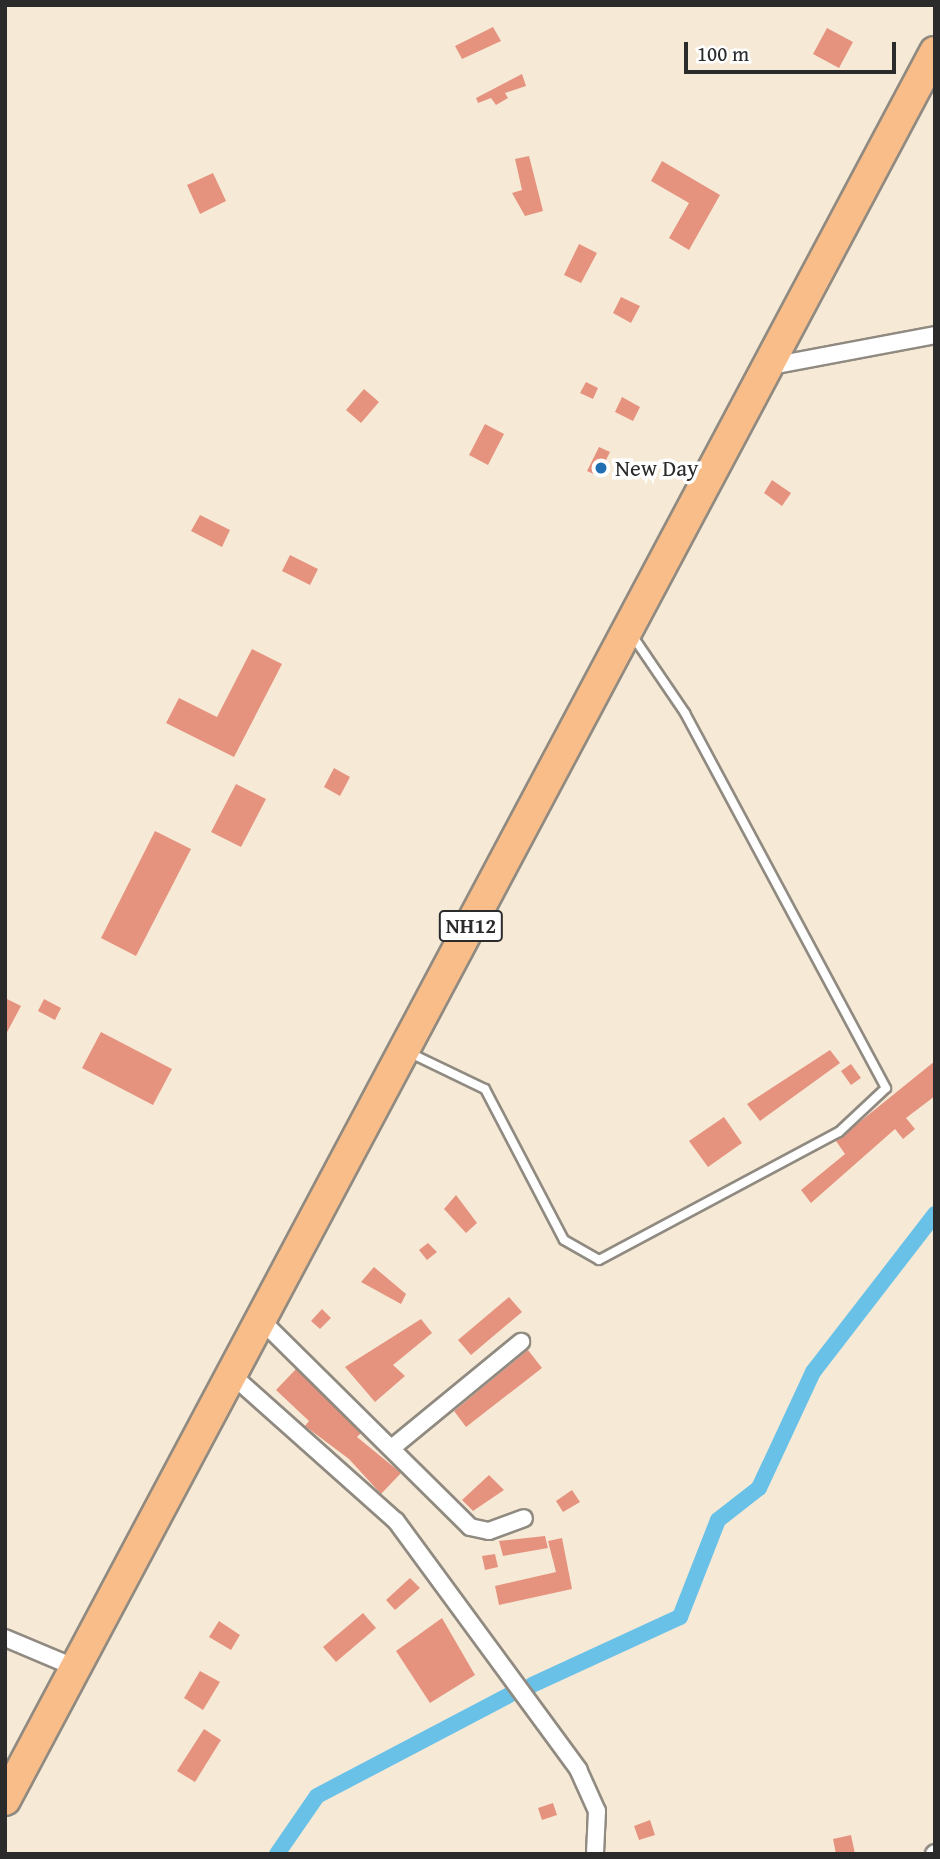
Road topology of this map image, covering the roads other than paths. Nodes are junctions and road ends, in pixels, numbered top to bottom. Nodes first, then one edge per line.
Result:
1 (935, 52) edge
2 (935, 335) edge
3 (766, 367) junction
4 (628, 630) junction
5 (406, 1050) junction
6 (261, 1320) junction
7 (521, 1342) dead end
8 (232, 1375) junction
9 (393, 1447) junction
10 (524, 1518) dead end
11 (5, 1638) edge
12 (76, 1668) junction
13 (5, 1800) edge
14 (595, 1854) edge

1 - 3 highway, NH12
2 - 3 street
3 - 4 highway, NH12
4 - 5 highway, NH12
4 - 5 lane
5 - 6 highway, NH12
6 - 8 highway, NH12
6 - 9 street
7 - 9 street
8 - 12 highway, NH12
8 - 14 street
9 - 10 street
11 - 12 street
12 - 13 highway, NH12

